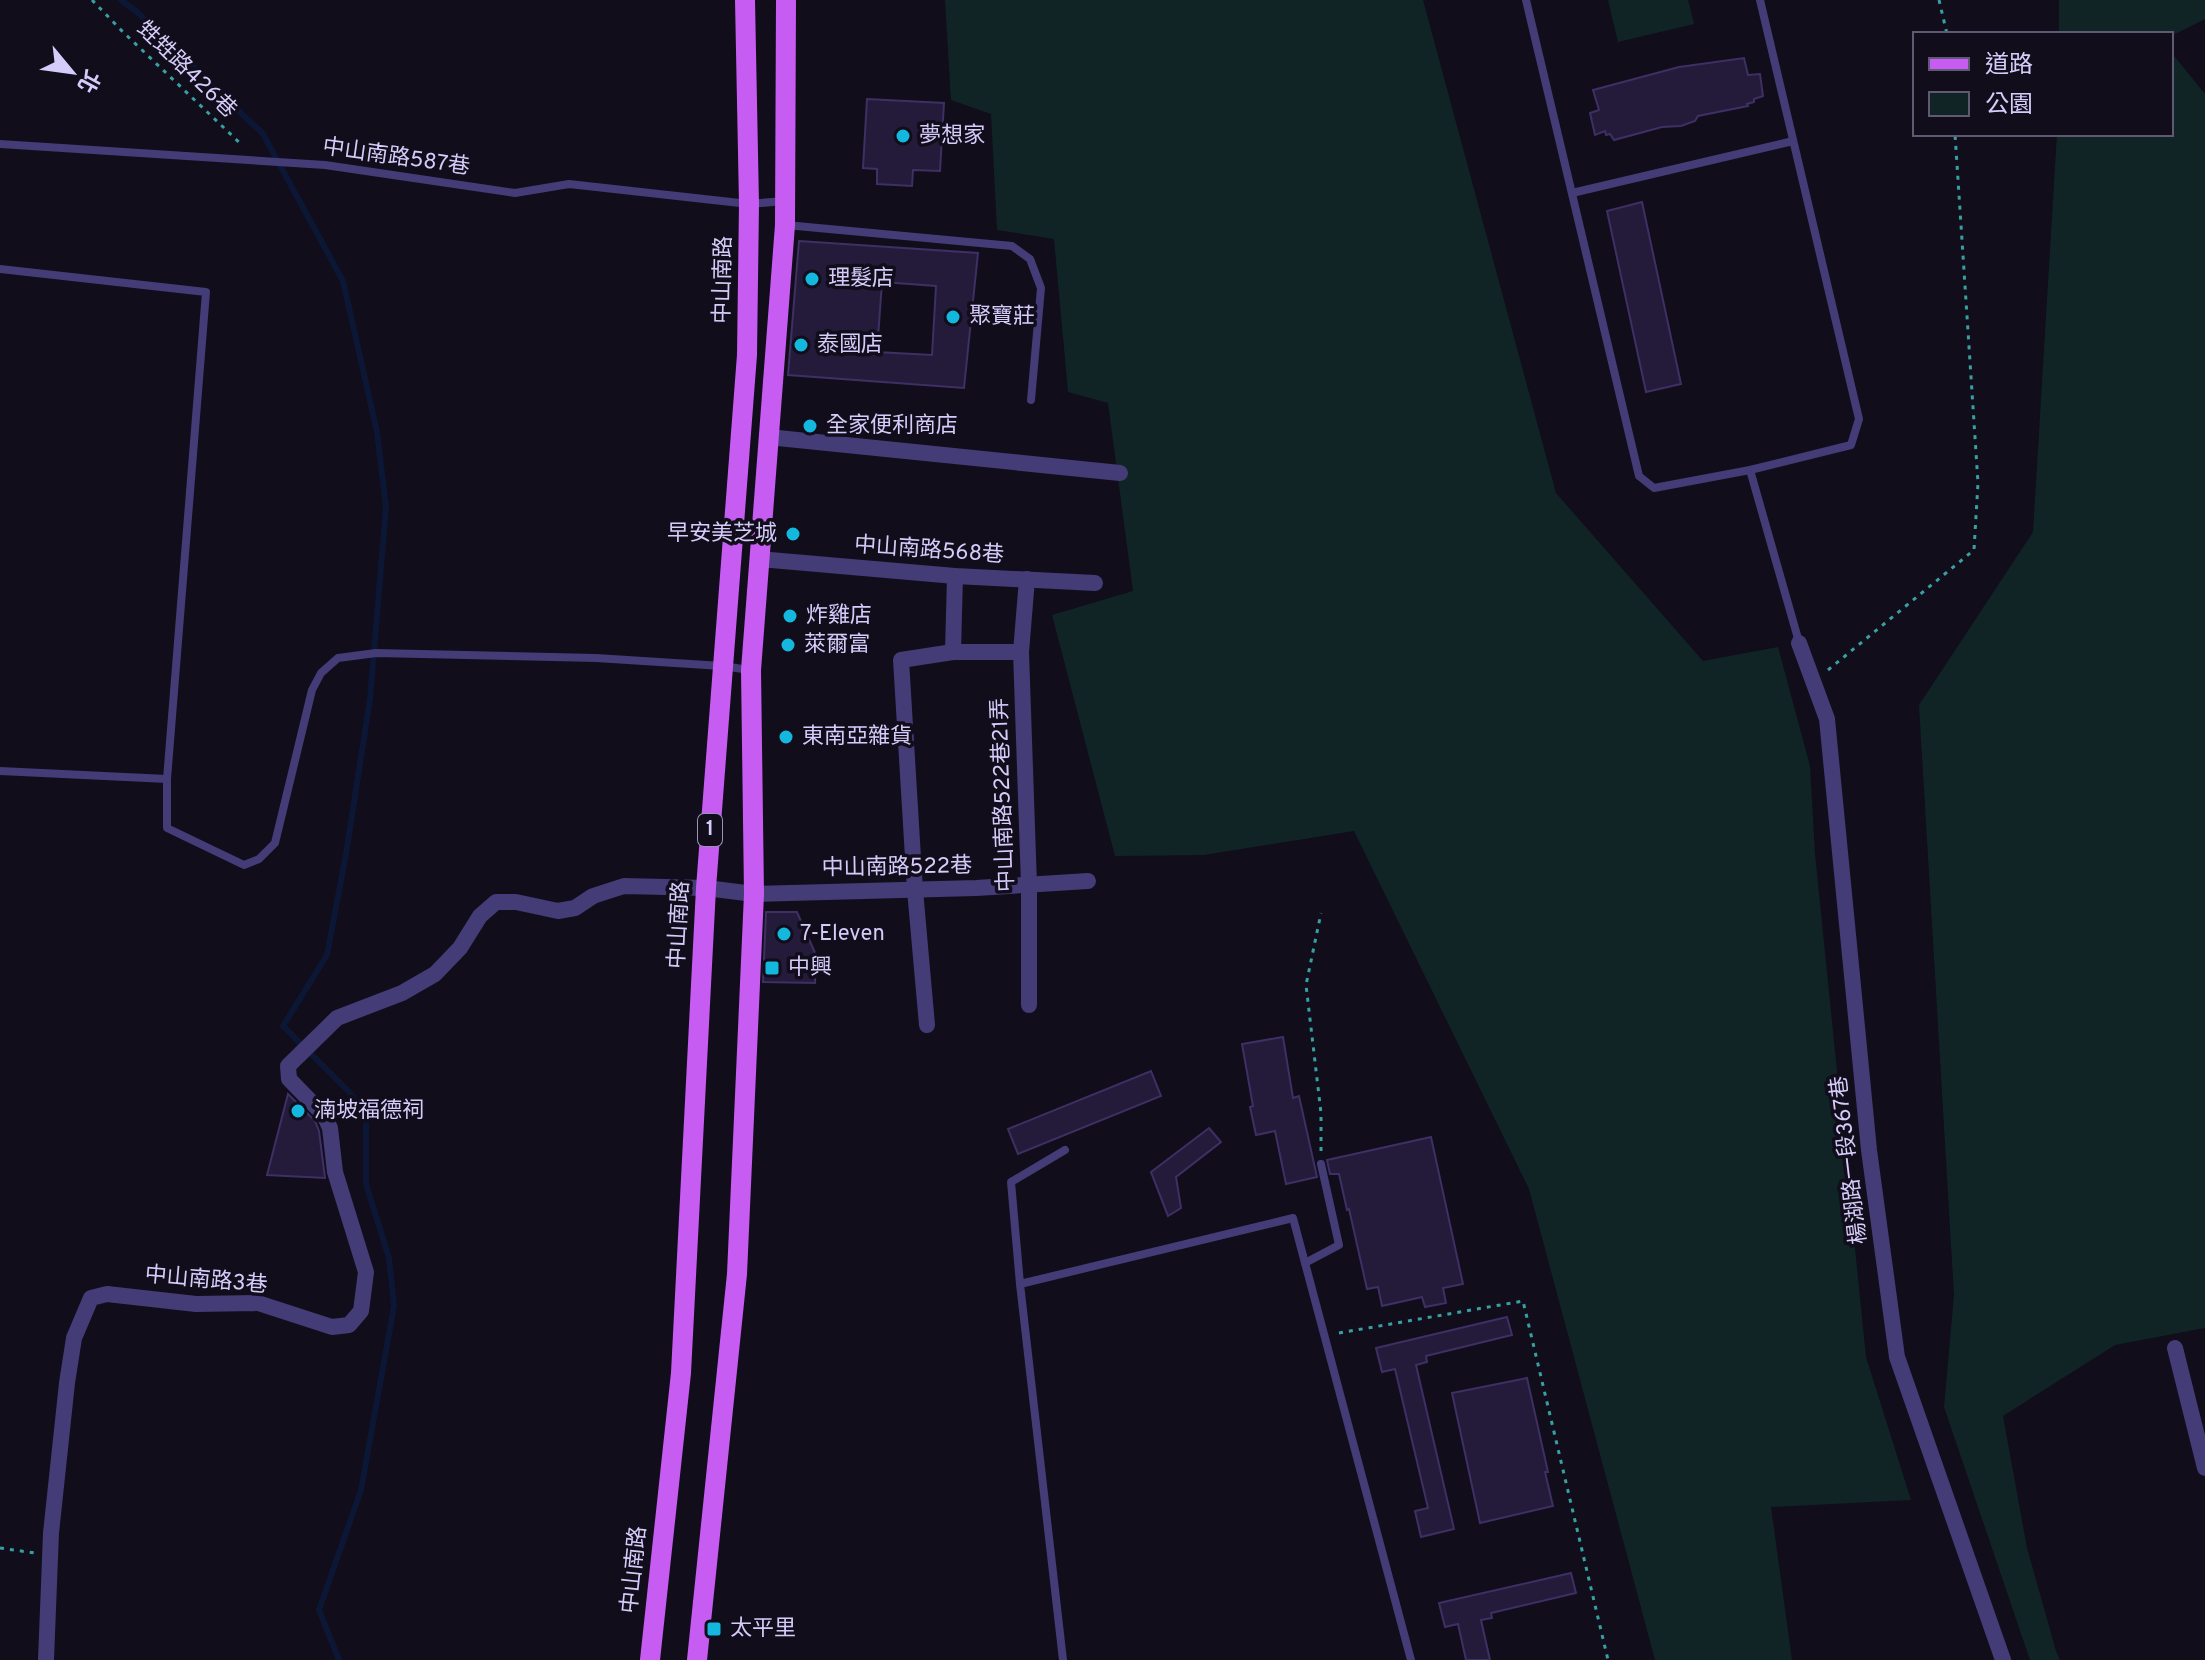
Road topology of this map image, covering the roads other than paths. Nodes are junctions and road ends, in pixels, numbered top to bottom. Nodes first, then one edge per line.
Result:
1 (745, 0) edge
2 (786, 0) edge
3 (1526, 0) edge
4 (1760, 0) edge
5 (1793, 141) junction
6 (0, 144) edge
7 (1572, 193) junction
8 (785, 201) junction
9 (749, 204) junction
10 (785, 225) junction
11 (0, 269) edge
12 (1031, 400) dead end
13 (768, 437) junction
14 (1750, 470) junction
15 (1120, 473) dead end
16 (760, 559) junction
17 (955, 576) junction
18 (1027, 579) junction
19 (1095, 583) dead end
20 (1799, 643) joint
21 (953, 652) junction
22 (1021, 652) junction
23 (722, 666) junction
24 (751, 670) junction
25 (0, 771) edge
26 (167, 779) junction
27 (1088, 881) dead end
28 (1029, 885) junction
29 (706, 888) junction
30 (915, 890) junction
31 (754, 894) junction
32 (1029, 1005) dead end
33 (927, 1025) dead end
34 (288, 1066) joint
35 (1065, 1150) dead end
36 (1321, 1164) road end
37 (1305, 1263) junction
38 (1020, 1284) junction
39 (2175, 1348) dead end
40 (2205, 1468) edge
41 (46, 1660) edge
42 (650, 1660) edge
43 (697, 1660) edge
44 (1063, 1660) edge
45 (1411, 1660) edge
46 (2003, 1660) edge

1 - 9 main road, 中山南路 / 1
2 - 8 main road, 1
3 - 7 lane
4 - 5 lane
5 - 7 lane
5 - 14 lane
6 - 9 lane, 中山南路587巷
7 - 14 lane
8 - 9 lane, 中山南路587巷
8 - 10 main road, 1
9 - 23 main road, 中山南路 / 1
10 - 12 lane
10 - 13 main road, 1
11 - 26 lane
13 - 15 street
13 - 16 main road, 1
14 - 20 lane
16 - 17 street, 中山南路568巷
16 - 24 main road, 1
17 - 18 street, 中山南路568巷
17 - 21 street
18 - 19 street, 中山南路568巷
18 - 22 street, 中山南路522巷21弄
20 - 46 street, 楊湖路一段367巷
21 - 22 street
21 - 30 street
22 - 28 street, 中山南路522巷21弄
23 - 24 lane
23 - 26 lane
23 - 29 main road, 中山南路 / 1
24 - 31 main road, 1
25 - 26 lane
27 - 28 street, 中山南路522巷
28 - 30 street, 中山南路522巷
28 - 32 street, 中山南路522巷21弄
29 - 31 street, 中山南路522巷
29 - 34 street, 中山南路522巷
29 - 42 main road, 中山南路 / 1
30 - 31 street, 中山南路522巷
30 - 33 street
31 - 43 main road, 1
34 - 41 street, 中山南路3巷
35 - 38 lane
36 - 37 lane
37 - 38 lane
37 - 45 lane
38 - 44 lane
39 - 40 street

